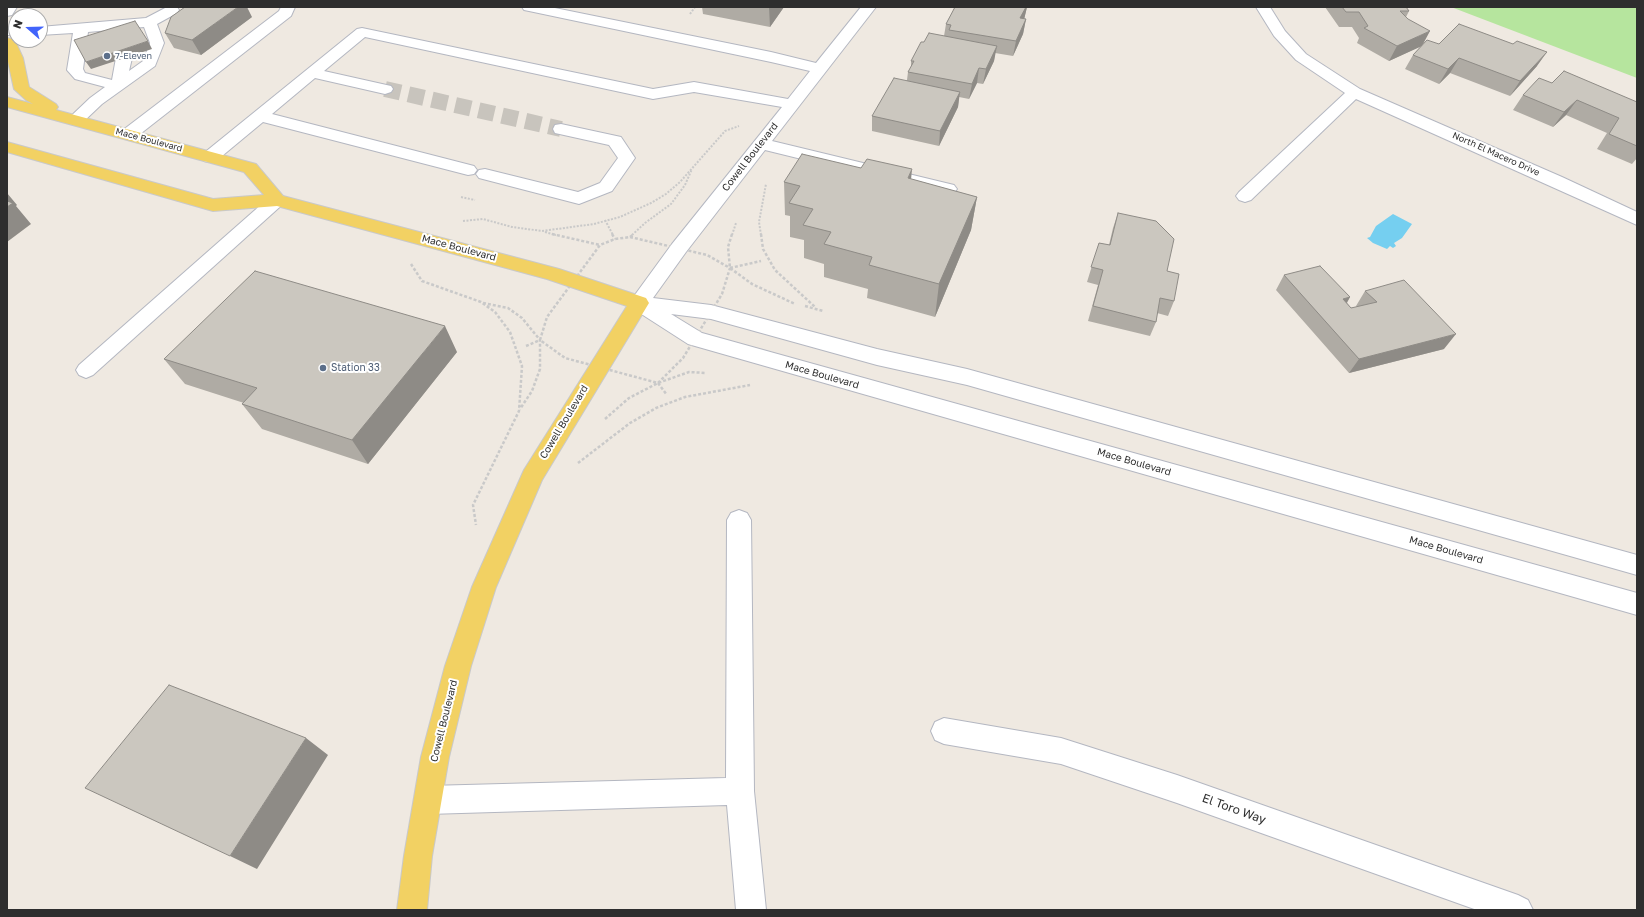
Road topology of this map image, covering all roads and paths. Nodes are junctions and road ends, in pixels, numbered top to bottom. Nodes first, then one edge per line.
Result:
1 (10, 7) edge
2 (288, 7) edge
3 (528, 7) edge
4 (695, 7) edge
5 (869, 7) edge
6 (1264, 7) edge
7 (172, 10) dead end
8 (7, 12) edge
9 (687, 17) dead end
10 (149, 22) junction
11 (81, 28) junction
12 (48, 30) edge
13 (7, 42) edge
14 (124, 58) edge
15 (820, 69) junction
16 (312, 73) junction
17 (118, 86) junction
18 (385, 89) tunnel mouth
19 (1354, 92) junction
20 (7, 102) edge
21 (792, 104) junction
22 (260, 116) junction
23 (76, 120) junction
24 (561, 129) tunnel mouth
25 (129, 134) junction
26 (761, 144) junction
27 (7, 147) edge
28 (783, 149) junction
29 (43, 157) junction
30 (210, 157) junction
31 (7, 159) edge
32 (693, 167) dead end
33 (468, 170) dead end
34 (486, 174) dead end
35 (765, 187) junction
36 (948, 188) edge
37 (761, 193) dead end
38 (1245, 196) dead end
39 (277, 200) junction
40 (602, 215) dead end
41 (1637, 219) edge
42 (738, 220) dead end
43 (390, 229) junction
44 (542, 231) dead end
45 (630, 237) junction
46 (615, 239) junction
47 (641, 239) dead end
48 (707, 256) dead end
49 (761, 261) dead end
50 (730, 268) junction
51 (722, 294) dead end
52 (481, 302) junction
53 (639, 303) junction
54 (798, 305) dead end
55 (804, 306) dead end
56 (547, 317) dead end
57 (540, 340) junction
58 (526, 346) dead end
59 (565, 358) dead end
60 (683, 358) dead end
61 (86, 370) dead end
62 (710, 373) dead end
63 (626, 375) dead end
64 (658, 383) junction
65 (754, 385) dead end
66 (667, 395) dead end
67 (519, 411) junction
68 (604, 420) dead end
69 (580, 458) dead end
70 (738, 520) dead end
71 (476, 528) dead end
72 (1637, 565) edge
73 (1637, 604) edge
74 (944, 732) dead end
75 (740, 791) junction
76 (428, 800) junction
77 (412, 910) edge
78 (751, 910) edge
79 (1518, 910) edge

1 - 8 street
2 - 25 street
3 - 15 street
4 - 9 path
5 - 15 street, Cowell Boulevard
6 - 19 street, North El Macero Drive
7 - 10 street
10 - 11 street
10 - 17 street
11 - 12 street
11 - 17 street
13 - 23 main road
14 - 17 street
15 - 21 street, Cowell Boulevard
16 - 18 street
16 - 21 street
16 - 22 street
17 - 23 street
19 - 38 street
19 - 41 street, North El Macero Drive
20 - 23 main road, Mace Boulevard
21 - 26 street, Cowell Boulevard
22 - 30 street
22 - 33 street
23 - 25 main road, Mace Boulevard
24 - 34 street
25 - 30 main road, Mace Boulevard
26 - 28 street
26 - 53 street, Cowell Boulevard
27 - 29 main road, Mace Boulevard
28 - 35 path
28 - 36 street
29 - 31 main road
29 - 39 main road, Mace Boulevard
30 - 39 main road, Mace Boulevard
32 - 45 path
35 - 37 path
35 - 55 path
39 - 43 main road, Mace Boulevard
39 - 61 street
40 - 46 path
42 - 50 path
43 - 52 path
43 - 53 main road, Mace Boulevard
44 - 46 path
45 - 46 path
45 - 47 path
48 - 50 path
49 - 50 path
50 - 51 path
50 - 54 path
52 - 57 path
52 - 67 path
53 - 72 street, Mace Boulevard
53 - 73 street, Mace Boulevard
53 - 76 main road, Cowell Boulevard
56 - 57 path
57 - 58 path
57 - 59 path
57 - 67 path
60 - 64 path
62 - 64 path
63 - 64 path
64 - 66 path
64 - 68 path
65 - 69 path
67 - 71 path
70 - 75 street
74 - 79 street, El Toro Way
75 - 76 street
75 - 78 street
76 - 77 main road, Cowell Boulevard

